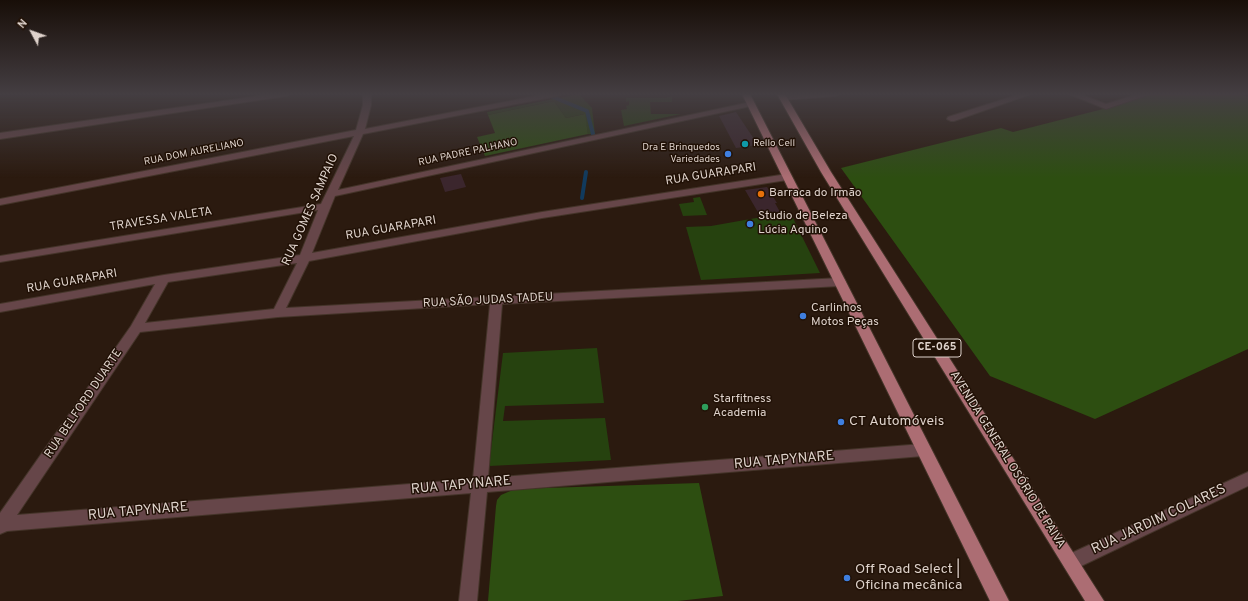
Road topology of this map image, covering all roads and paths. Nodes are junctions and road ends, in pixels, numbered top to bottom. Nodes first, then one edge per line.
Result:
1 (95, 122) edge
2 (363, 122) edge
3 (409, 122) edge
4 (648, 122) edge
5 (760, 122) edge
6 (797, 122) edge
7 (360, 132) junction
8 (0, 136) edge
9 (787, 176) junction
10 (331, 194) junction
11 (0, 202) edge
12 (325, 206) junction
13 (0, 258) edge
14 (305, 258) junction
15 (164, 279) junction
16 (840, 282) junction
17 (496, 300) junction
18 (0, 308) edge
19 (278, 313) junction
20 (136, 328) junction
21 (923, 450) junction
22 (1248, 478) edge
23 (480, 485) junction
24 (1, 525) edge
25 (1071, 562) junction
26 (468, 601) edge
27 (1000, 601) edge
28 (1095, 601) edge

1 - 8 street
2 - 7 street, RUA GOMES SAMPAIO
3 - 7 street, RUA DOM AURELIANO
4 - 10 street, RUA PADRE PALHANO
5 - 9 main road
6 - 25 main road, AVENIDA GENERAL OSÓRIO DE PAIVA / CE-065
7 - 10 street, RUA GOMES SAMPAIO
7 - 11 street, RUA DOM AURELIANO
9 - 14 street, RUA GUARAPARI
9 - 16 main road
10 - 12 street, RUA GOMES SAMPAIO
12 - 13 street, TRAVESSA VALETA
12 - 14 street, RUA GOMES SAMPAIO
14 - 15 street, RUA GUARAPARI
14 - 19 street, RUA GOMES SAMPAIO
15 - 18 street, RUA GUARAPARI
15 - 20 street, RUA BELFORD DUARTE
16 - 17 street, RUA SÃO JUDAS TADEU
16 - 21 main road
17 - 19 street, RUA SÃO JUDAS TADEU
17 - 23 street
19 - 20 street, RUA SÃO JUDAS TADEU
20 - 24 street, RUA BELFORD DUARTE
21 - 23 street, RUA TAPYNARE
21 - 27 main road
22 - 25 street, RUA JARDIM COLARES
23 - 24 street, RUA TAPYNARE
23 - 26 street
25 - 28 main road, AVENIDA GENERAL OSÓRIO DE PAIVA / CE-065

